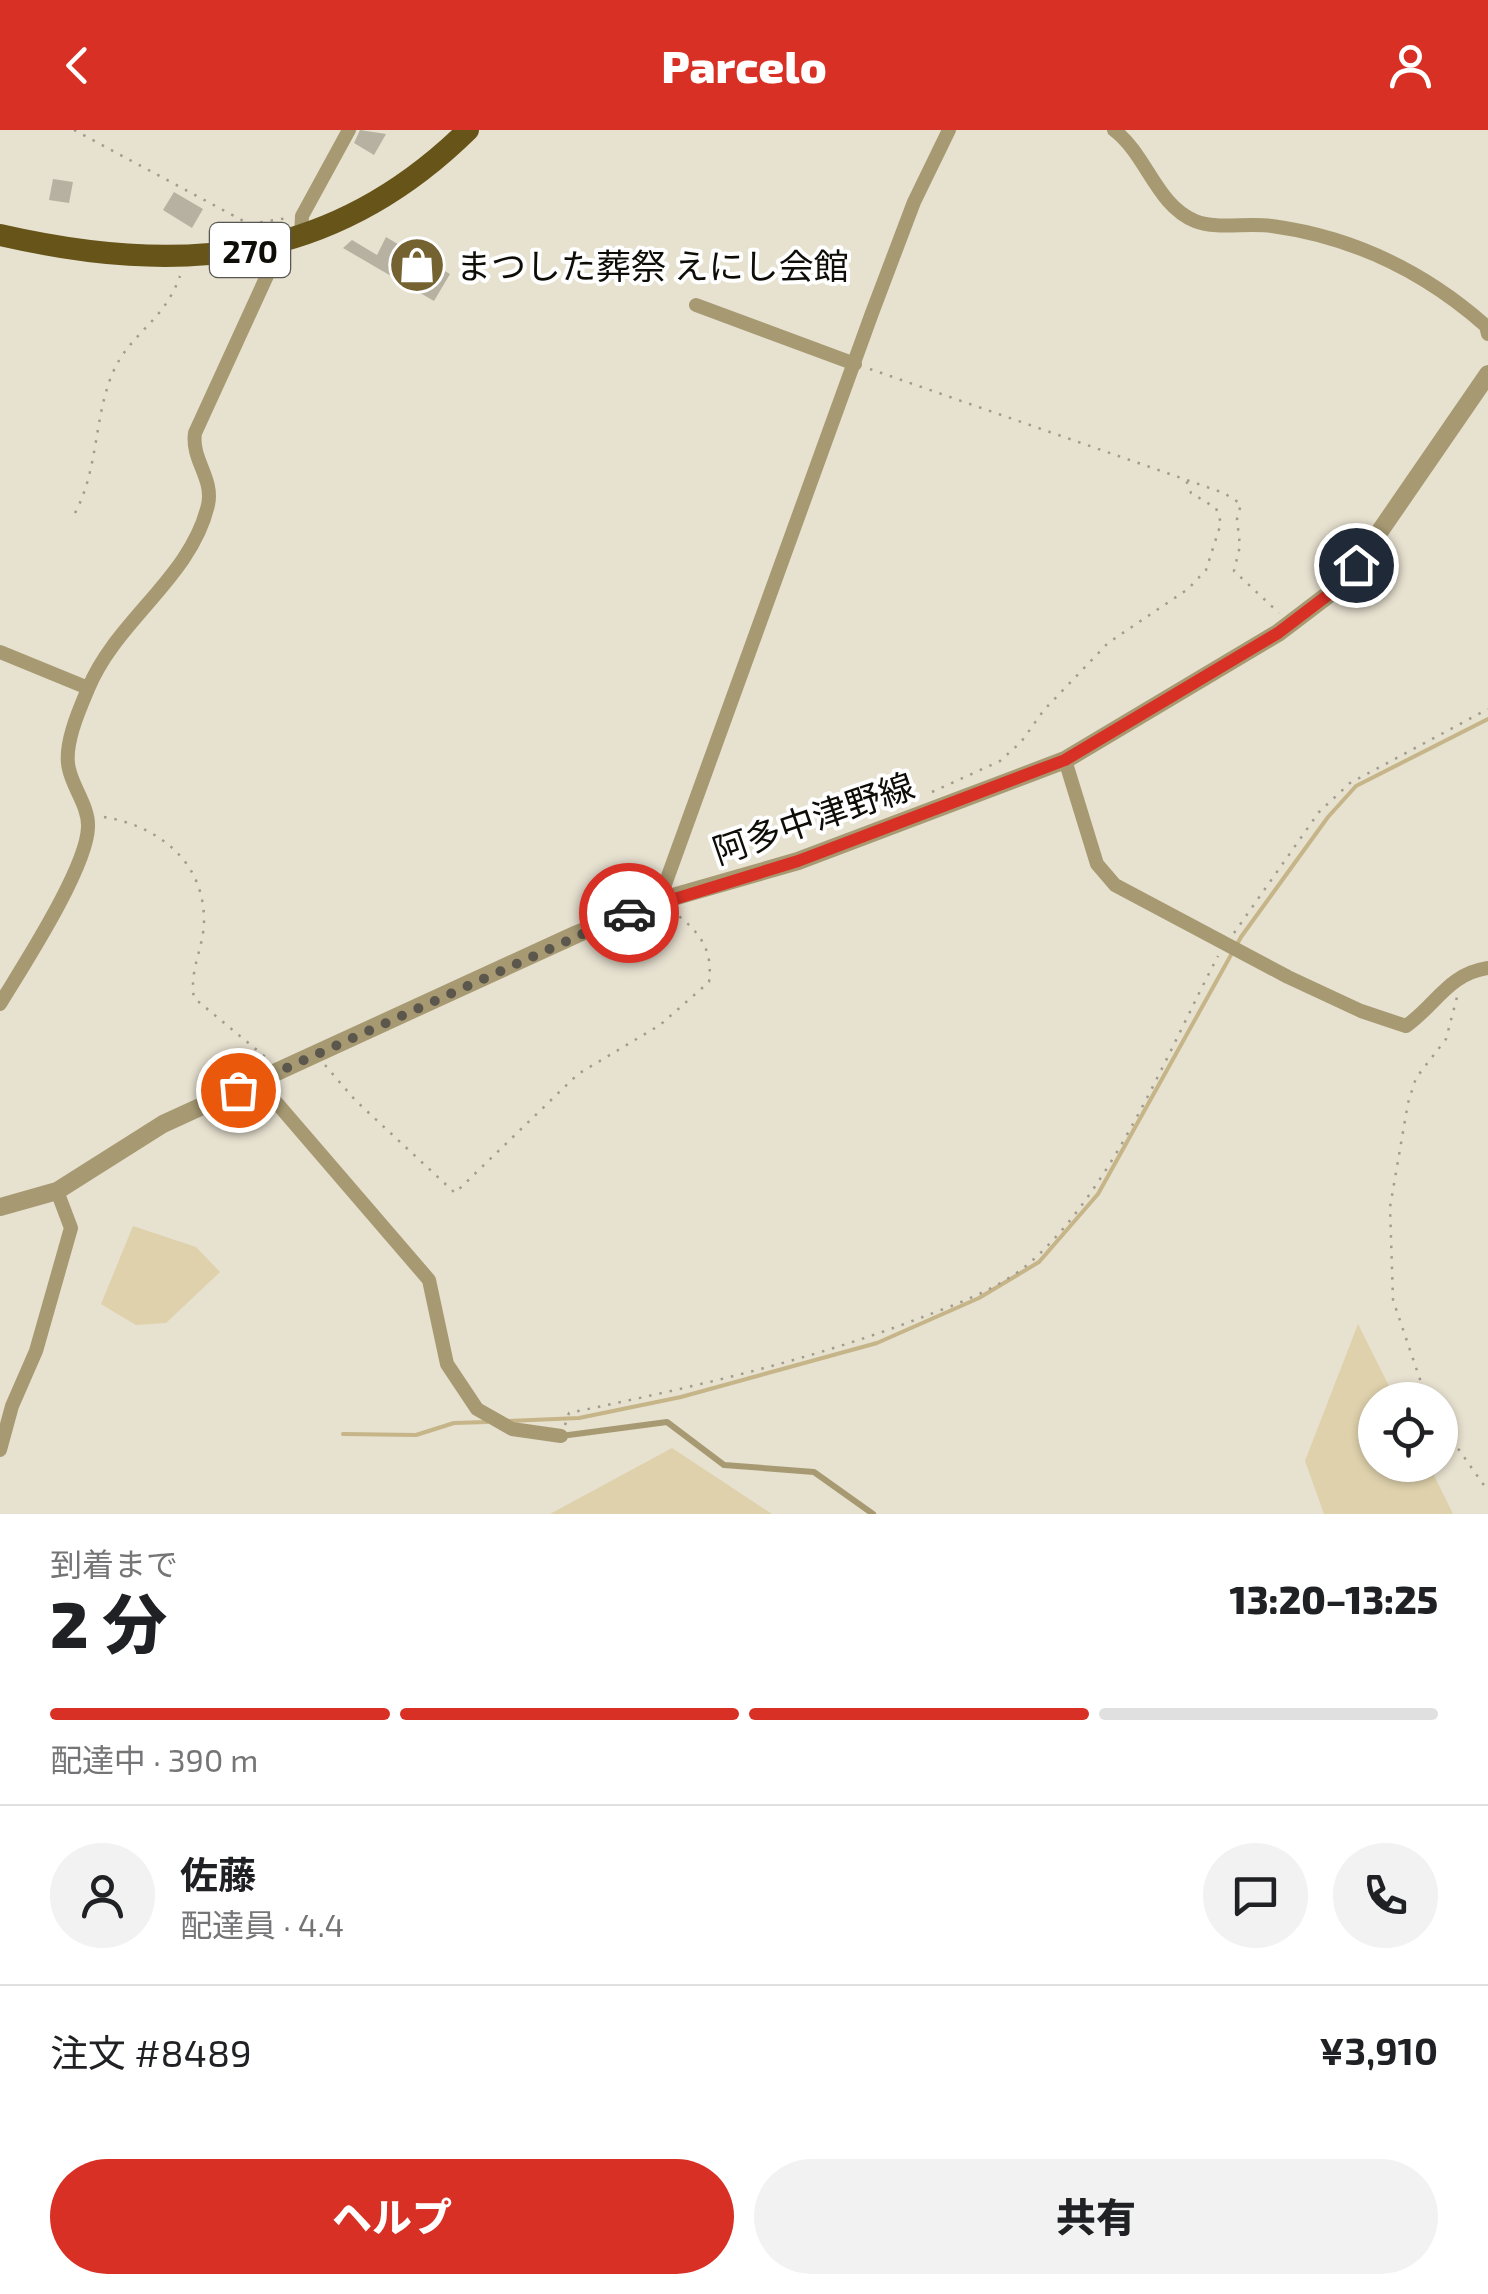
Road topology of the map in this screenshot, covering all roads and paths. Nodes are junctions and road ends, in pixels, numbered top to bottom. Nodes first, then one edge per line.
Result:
1 (74, 130) edge
2 (348, 130) edge
3 (468, 130) edge
4 (948, 130) edge
5 (1114, 130) edge
6 (295, 232) junction
7 (0, 235) edge
8 (180, 259) junction
9 (696, 305) dead end
10 (1488, 334) edge
11 (855, 364) junction
12 (1488, 374) edge
13 (1186, 480) junction
14 (75, 512) dead end
15 (1290, 625) junction
16 (0, 652) edge
17 (88, 688) junction
18 (1488, 710) edge
19 (1065, 760) junction
20 (926, 796) dead end
21 (87, 817) junction
22 (658, 901) junction
23 (1226, 942) junction
24 (1488, 968) edge
25 (1458, 992) dead end
26 (0, 1004) edge
27 (315, 1053) junction
28 (277, 1070) junction
29 (257, 1080) junction
30 (57, 1191) junction
31 (0, 1207) edge
32 (1421, 1382) edge
33 (561, 1436) junction
34 (1458, 1448) edge
35 (0, 1450) edge
36 (1488, 1491) edge
37 (873, 1514) edge

1 - 6 path
2 - 6 street
3 - 6 highway, 270
4 - 11 street
5 - 10 street
6 - 8 highway, 270
6 - 17 street
7 - 8 highway, 270
8 - 14 path
9 - 11 street
11 - 13 path
11 - 22 street
12 - 15 street, 阿多中津野線
13 - 15 path
13 - 20 path
15 - 19 street, 阿多中津野線
16 - 17 street
17 - 21 street
18 - 23 path
19 - 22 street, 阿多中津野線
19 - 23 street
21 - 26 street
21 - 28 path
22 - 27 street, 阿多中津野線
22 - 27 path
23 - 24 street
23 - 33 path
25 - 32 path
27 - 28 street, 阿多中津野線
28 - 29 street, 阿多中津野線
29 - 30 street, 阿多中津野線
29 - 33 street
30 - 31 street, 阿多中津野線
30 - 35 street
33 - 37 lane
34 - 36 path

